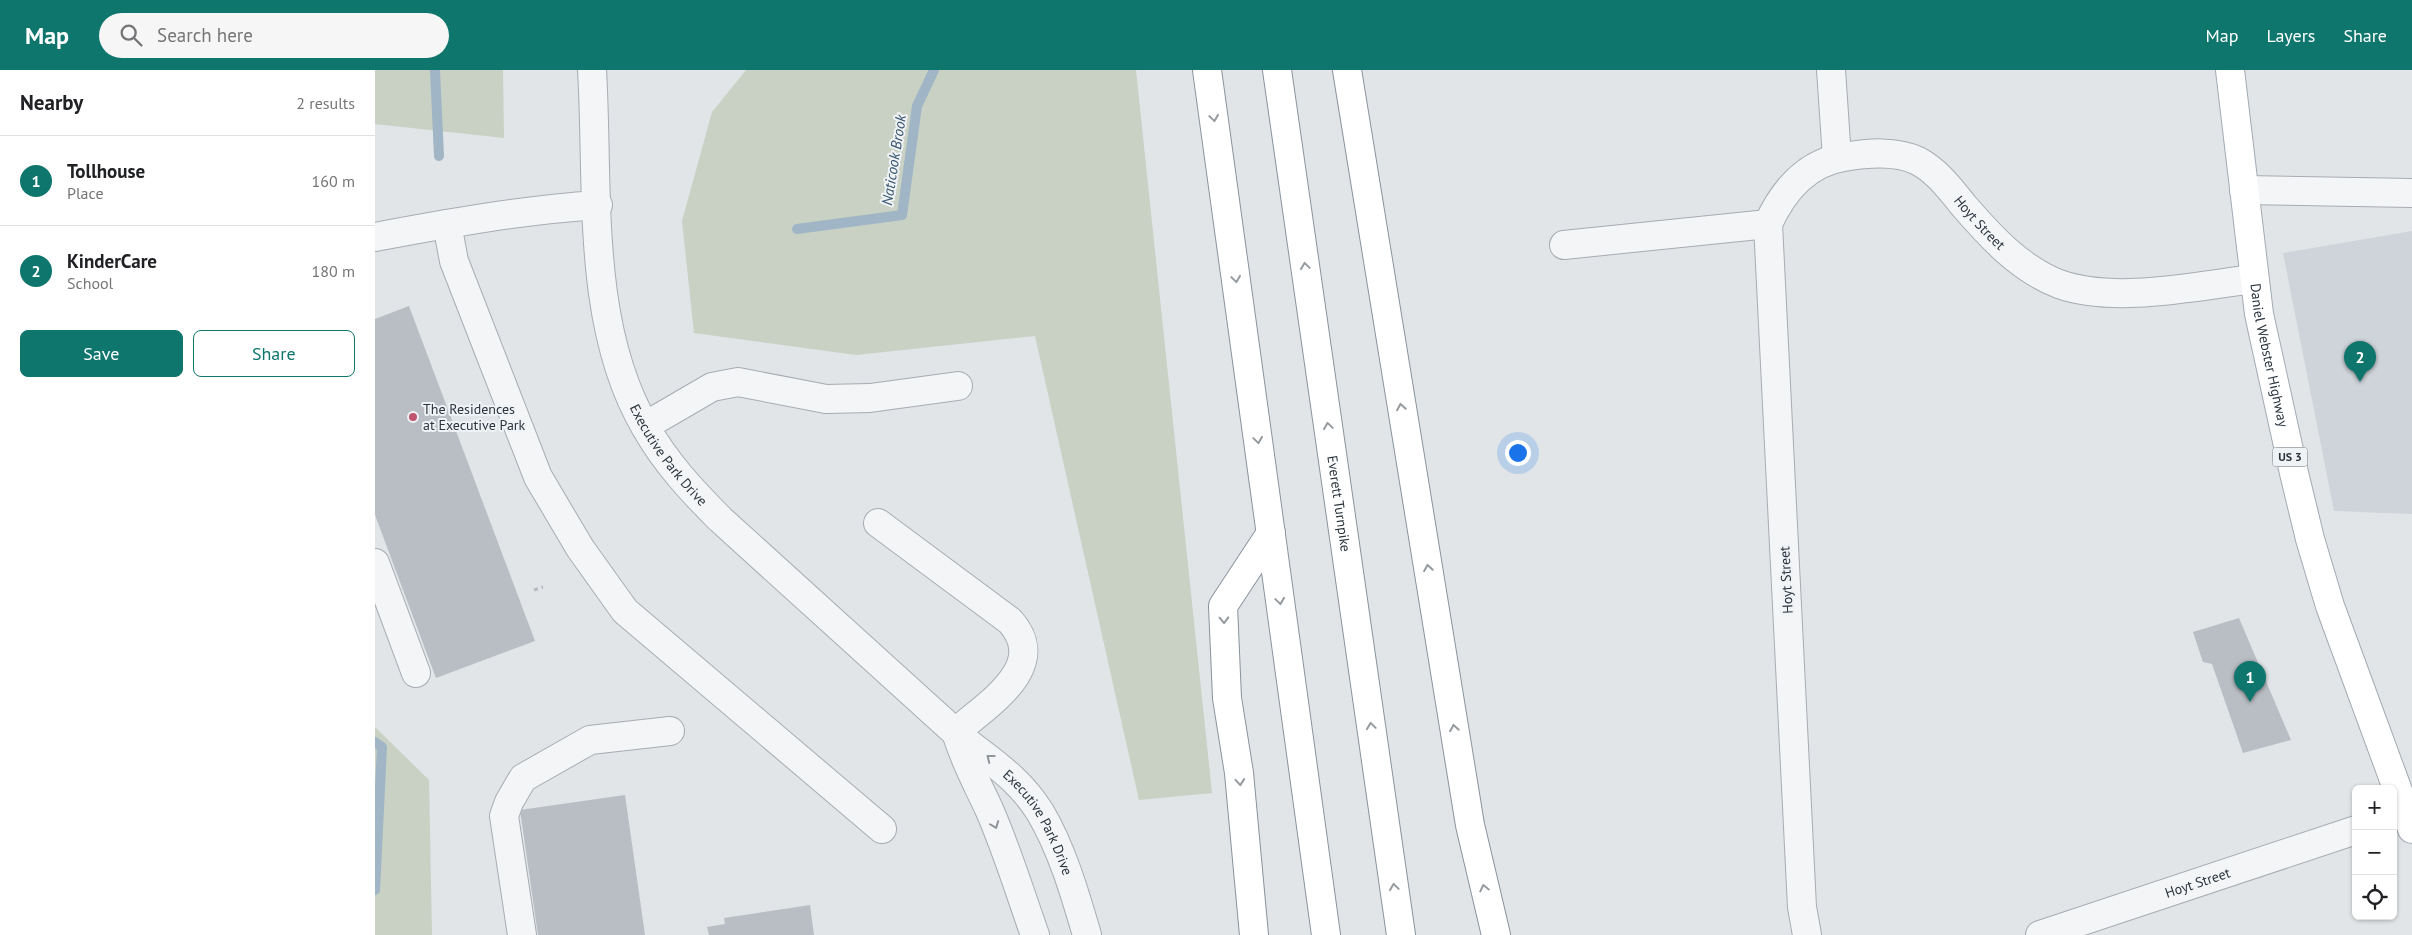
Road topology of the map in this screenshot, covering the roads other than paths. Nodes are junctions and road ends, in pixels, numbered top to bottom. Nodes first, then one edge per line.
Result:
1 (592, 70) edge
2 (1207, 70) edge
3 (1277, 70) edge
4 (1347, 70) edge
5 (1831, 70) edge
6 (2230, 70) edge
7 (2243, 70) edge
8 (2236, 121) junction
9 (1837, 158) junction
10 (2245, 190) junction
11 (2412, 193) edge
12 (598, 205) junction
13 (447, 224) junction
14 (1768, 224) junction
15 (375, 237) edge
16 (1564, 245) dead end
17 (2254, 279) junction
18 (958, 386) dead end
19 (645, 426) junction
20 (878, 523) dead end
21 (1271, 533) junction
22 (375, 563) edge
23 (416, 673) dead end
24 (670, 731) dead end
25 (956, 732) junction
26 (2403, 820) edge
27 (882, 830) dead end
28 (2352, 831) edge
29 (522, 935) edge
30 (1035, 935) edge
31 (1087, 935) edge
32 (1254, 935) edge
33 (1326, 935) edge
34 (1401, 935) edge
35 (1496, 935) edge
36 (1807, 935) edge
37 (2040, 935) edge

1 - 12 street, Executive Park Drive
2 -> 21 main road
34 -> 3 main road, Everett Turnpike
35 -> 4 main road
5 - 9 street
6 - 8 main road, Daniel Webster Highway / US 3
7 - 8 street
8 - 10 main road, Daniel Webster Highway / US 3
9 - 14 street, Hoyt Street
9 - 17 street, Hoyt Street
10 - 11 street
10 - 17 main road, Daniel Webster Highway / US 3
12 - 13 street
12 - 19 street, Executive Park Drive
13 - 15 street
13 - 27 street
14 - 16 street
14 - 36 street, Hoyt Street
17 - 26 main road, Daniel Webster Highway / US 3
18 - 19 street
19 - 25 street, Executive Park Drive
20 - 25 street
21 -> 32 main road
21 -> 33 main road
22 - 23 street
24 - 29 street
25 -> 30 street
31 -> 25 street, Executive Park Drive
28 - 37 street, Hoyt Street

